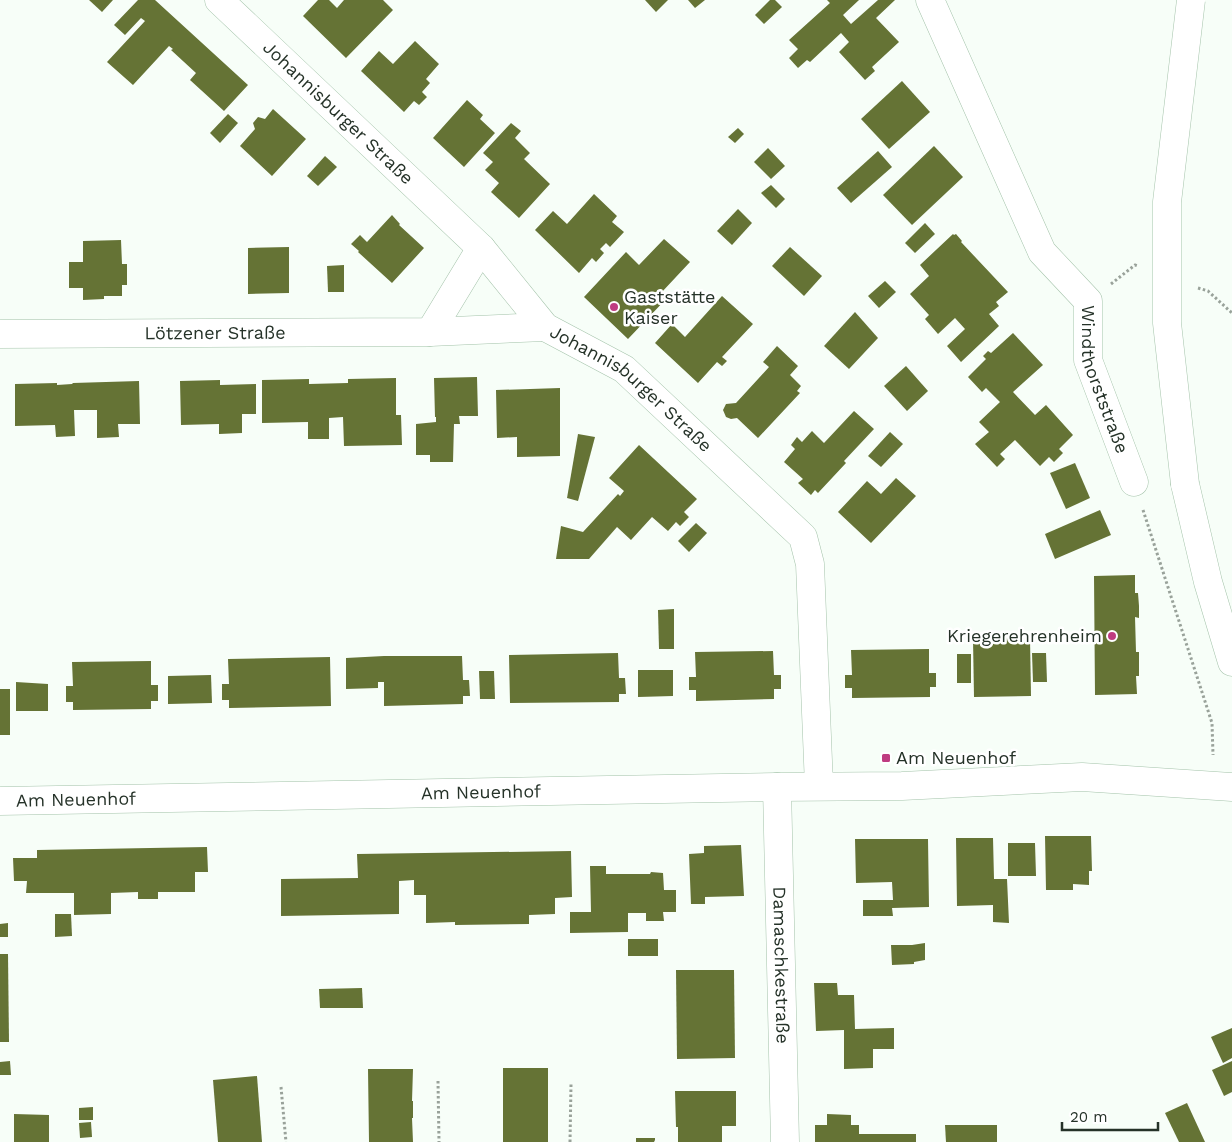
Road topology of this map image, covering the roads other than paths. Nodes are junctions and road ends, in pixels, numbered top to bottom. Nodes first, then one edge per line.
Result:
1 (220, 0) edge
2 (930, 0) edge
3 (1191, 0) edge
4 (481, 248) junction
5 (545, 327) junction
6 (430, 332) junction
7 (0, 334) edge
8 (1134, 482) road end
9 (1232, 662) edge
10 (819, 786) junction
11 (1223, 786) edge
12 (776, 787) junction
13 (0, 801) edge
14 (785, 1142) edge

1 - 4 main road, Johannisburger Straße
2 - 8 main road, Windthorststraße
3 - 9 main road, bridge
4 - 5 main road, Johannisburger Straße
4 - 6 main road
5 - 6 main road, Lötzener Straße
5 - 10 main road, Johannisburger Straße
6 - 7 main road, Lötzener Straße
10 - 11 main road, Am Neuenhof
10 - 12 main road, Am Neuenhof
12 - 13 main road, Am Neuenhof
12 - 14 main road, Damaschkestraße

